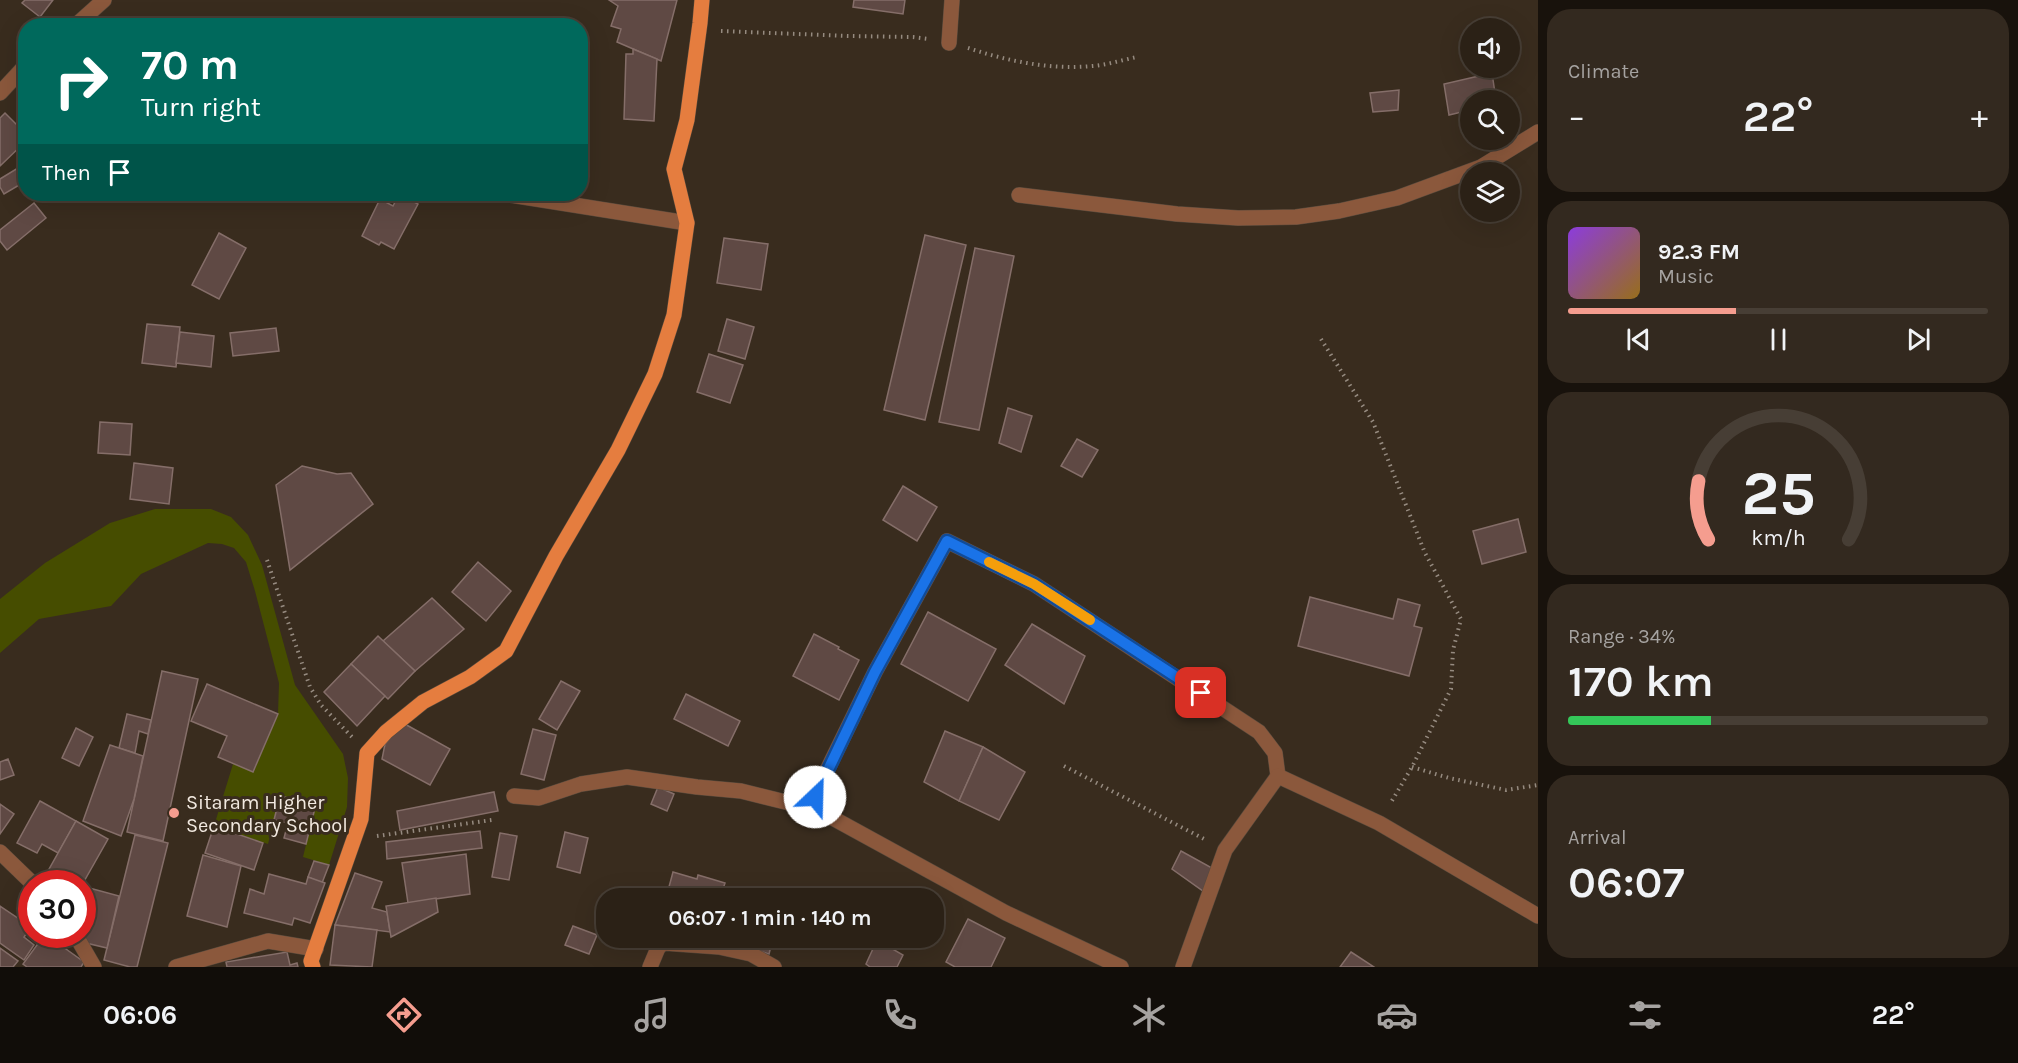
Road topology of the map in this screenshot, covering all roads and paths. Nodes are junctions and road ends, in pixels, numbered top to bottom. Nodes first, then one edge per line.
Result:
1 (104, 0) edge
2 (702, 0) edge
3 (952, 0) edge
4 (89, 14) junction
5 (84, 18) edge
6 (93, 18) edge
7 (700, 23) junction
8 (949, 43) junction
9 (1137, 57) dead end
10 (18, 74) edge
11 (0, 93) edge
12 (1538, 132) edge
13 (1019, 195) dead end
14 (548, 201) edge
15 (687, 223) junction
16 (1321, 339) dead end
17 (267, 561) dead end
18 (367, 753) junction
19 (1064, 766) dead end
20 (1412, 767) junction
21 (1278, 776) junction
22 (1538, 785) edge
23 (514, 796) dead end
24 (818, 810) junction
25 (492, 820) dead end
26 (1379, 823) junction
27 (355, 837) junction
28 (1225, 850) junction
29 (0, 852) edge
30 (19, 870) edge
31 (1538, 916) edge
32 (83, 948) edge
33 (316, 949) junction
34 (94, 967) edge
35 (176, 967) edge
36 (313, 967) edge
37 (650, 967) edge
38 (774, 967) edge
39 (1121, 967) edge
40 (1183, 967) edge

1 - 4 street
2 - 7 main road
3 - 8 street
4 - 5 street
4 - 6 street
7 - 8 path
7 - 15 main road
8 - 9 path
10 - 11 street
12 - 13 street
14 - 15 street
15 - 18 main road
16 - 20 path
17 - 18 path
18 - 27 main road
19 - 28 path
20 - 22 path
20 - 26 path
21 - 24 street
21 - 26 street
21 - 28 street
23 - 24 street
24 - 39 street
25 - 27 path
26 - 31 street
27 - 33 main road
28 - 40 street
29 - 30 street
32 - 34 street
33 - 35 street
33 - 36 main road
37 - 38 street

